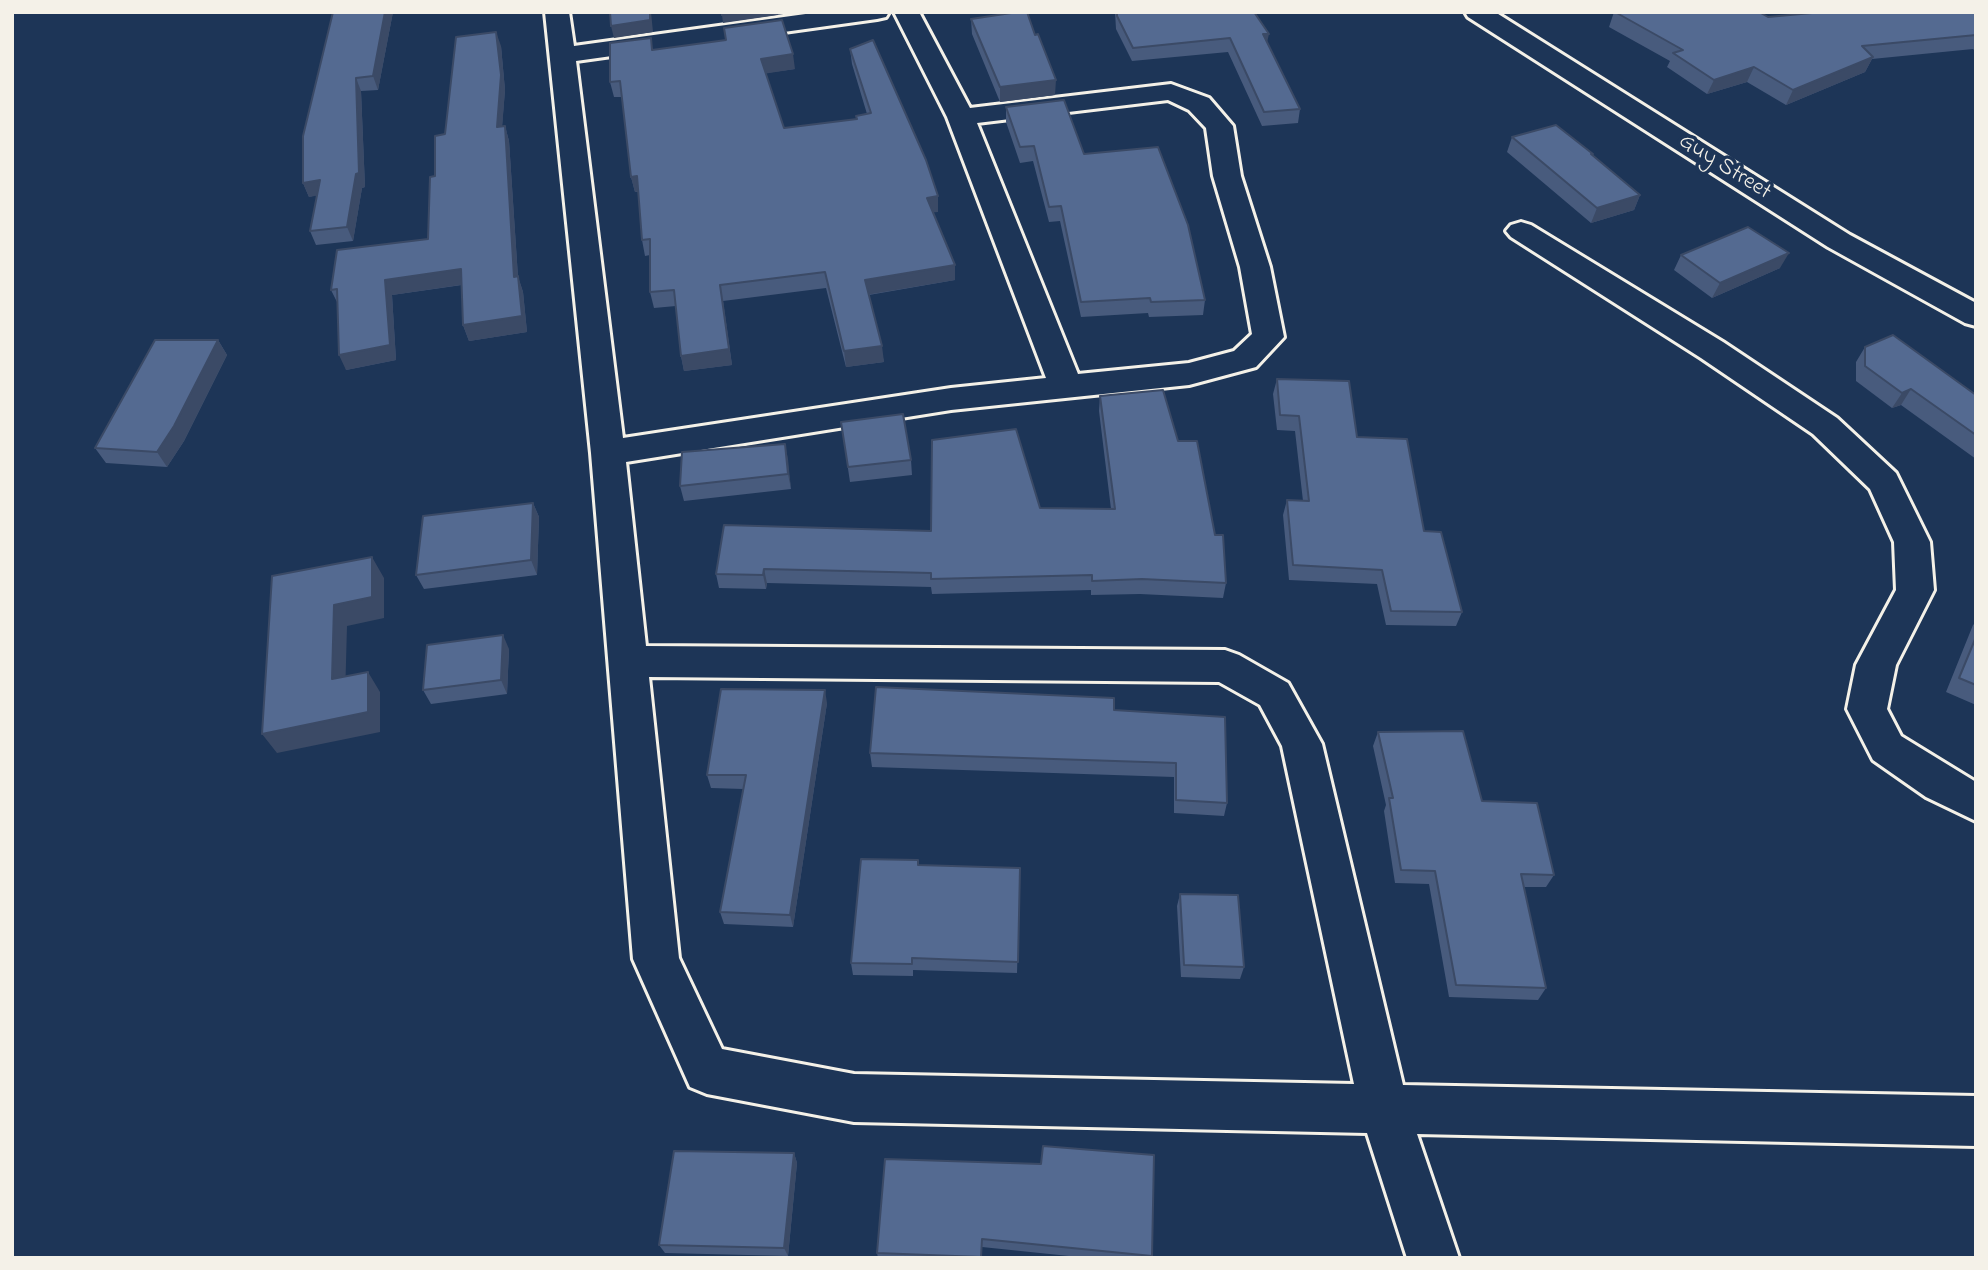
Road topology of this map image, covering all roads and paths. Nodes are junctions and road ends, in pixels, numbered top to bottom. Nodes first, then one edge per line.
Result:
1 (557, 12) edge
2 (877, 12) edge
3 (906, 12) edge
4 (1478, 12) edge
5 (562, 55) junction
6 (961, 117) junction
7 (1521, 231) dead end
8 (1976, 316) edge
9 (1066, 386) junction
10 (608, 453) junction
11 (628, 661) junction
12 (1976, 803) edge
13 (1384, 1109) junction
14 (1976, 1121) edge
15 (1433, 1258) edge

1 - 5 street
2 - 5 street
3 - 6 street
4 - 8 street, Guy Street
5 - 10 street
6 - 9 street
6 - 9 street
7 - 12 street
9 - 10 street
10 - 11 street
11 - 13 street
11 - 13 street
13 - 14 street
13 - 15 street

